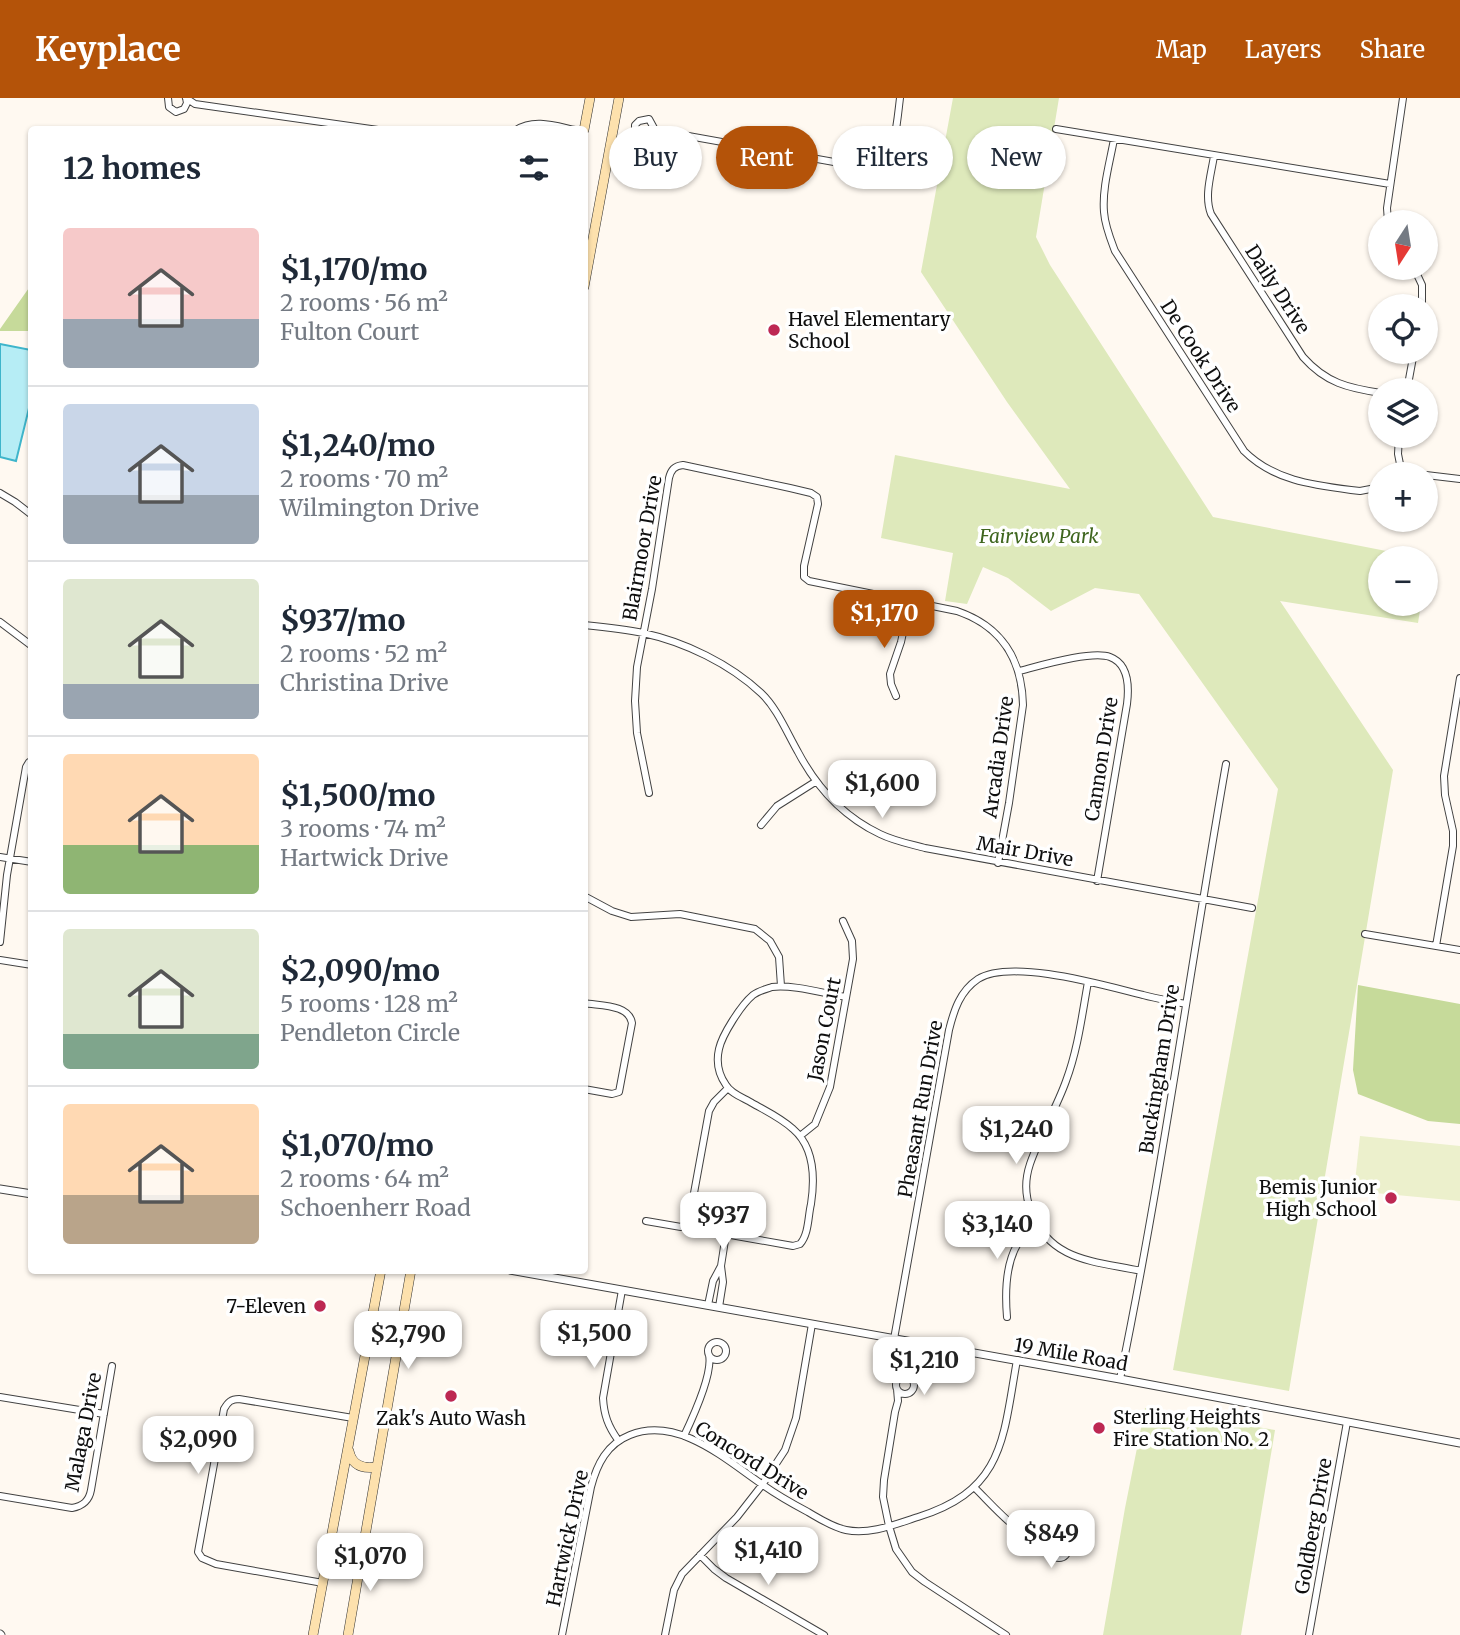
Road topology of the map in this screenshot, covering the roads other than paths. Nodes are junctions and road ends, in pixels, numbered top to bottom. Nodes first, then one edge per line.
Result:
1 (169, 98) edge
2 (186, 98) edge
3 (590, 98) edge
4 (619, 98) edge
5 (900, 98) edge
6 (1403, 98) edge
7 (195, 104) junction
8 (184, 109) junction
9 (322, 126) edge
10 (525, 126) edge
11 (554, 126) edge
12 (585, 126) edge
13 (1066, 131) edge
14 (702, 138) edge
15 (1114, 139) junction
16 (1214, 156) junction
17 (1390, 184) junction
18 (1387, 210) edge
19 (588, 265) edge
20 (1368, 391) edge
21 (673, 469) joint
22 (1438, 476) edge
23 (1460, 479) edge
24 (1368, 489) edge
25 (0, 494) edge
26 (28, 512) edge
27 (909, 600) junction
28 (0, 622) edge
29 (588, 626) edge
30 (643, 633) junction
31 (28, 643) edge
32 (1019, 671) junction
33 (1460, 678) edge
34 (896, 696) dead end
35 (28, 764) edge
36 (1226, 764) dead end
37 (816, 782) junction
38 (649, 793) dead end
39 (761, 825) dead end
40 (1457, 847) edge
41 (0, 857) edge
42 (10, 858) junction
43 (28, 861) edge
44 (998, 863) junction
45 (1097, 881) junction
46 (588, 898) edge
47 (1202, 899) junction
48 (1252, 908) dead end
49 (843, 921) dead end
50 (1365, 934) dead end
51 (0, 942) edge
52 (1436, 946) junction
53 (1460, 950) edge
54 (0, 960) edge
55 (28, 964) edge
56 (1088, 982) junction
57 (781, 986) junction
58 (846, 997) junction
59 (588, 1004) edge
60 (1186, 1004) junction
61 (727, 1088) junction
62 (588, 1090) edge
63 (800, 1136) junction
64 (0, 1189) edge
65 (28, 1193) edge
66 (695, 1219) junction
67 (646, 1221) dead end
68 (1036, 1224) junction
69 (726, 1234) junction
70 (721, 1266) junction
71 (1141, 1271) junction
72 (380, 1274) edge
73 (410, 1274) edge
74 (532, 1274) edge
75 (622, 1290) junction
76 (708, 1305) junction
77 (719, 1307) junction
78 (1007, 1317) dead end
79 (812, 1324) junction
80 (894, 1339) junction
81 (709, 1355) junction
82 (719, 1360) junction
83 (1017, 1360) junction
84 (112, 1366) dead end
85 (710, 1366) junction
86 (1120, 1379) junction
87 (897, 1389) junction
88 (907, 1394) junction
89 (0, 1397) edge
90 (898, 1401) junction
91 (104, 1414) junction
92 (353, 1418) junction
93 (1348, 1422) junction
94 (684, 1436) junction
95 (618, 1440) junction
96 (1460, 1443) edge
97 (348, 1449) junction
98 (376, 1467) junction
99 (762, 1485) junction
100 (975, 1488) junction
101 (0, 1496) edge
102 (889, 1526) junction
103 (1054, 1541) junction
104 (1043, 1545) junction
105 (1051, 1552) junction
106 (700, 1555) junction
107 (323, 1583) junction
108 (313, 1635) edge
109 (348, 1635) edge
110 (562, 1635) edge
111 (665, 1635) edge
112 (824, 1635) edge
113 (1006, 1635) edge
114 (1309, 1635) edge

1 - 8 street
2 - 7 street
2 - 8 street
3 - 12 main road
4 - 19 main road
5 - 14 street
6 - 17 street
7 - 8 street
7 - 9 street
10 - 11 street
13 - 15 street
15 - 16 street
15 - 24 street, De Cook Drive
16 - 17 street
16 - 20 street, Daily Drive
17 - 18 street
21 - 27 street, Arcadia Drive
21 - 30 street, Blairmoor Drive
22 - 23 street
25 - 26 street
27 - 32 street, Arcadia Drive
27 - 34 street
28 - 31 street
29 - 30 street, Mair Drive
30 - 37 street, Mair Drive
30 - 38 street, Blairmoor Drive
32 - 44 street, Arcadia Drive
32 - 45 street, Cannon Drive
33 - 40 street
35 - 42 street
36 - 47 street, Buckingham Drive
37 - 39 street
37 - 44 street, Mair Drive
40 - 52 street
41 - 42 street
42 - 43 street
42 - 51 street
44 - 45 street, Mair Drive
45 - 47 street, Mair Drive
46 - 57 street
47 - 48 street, Mair Drive
47 - 60 street, Buckingham Drive
49 - 58 street, Jason Court
50 - 52 street
52 - 53 street
54 - 55 street
56 - 60 street, Pheasant Run Drive
56 - 68 street
56 - 80 street, Pheasant Run Drive
57 - 58 street
57 - 61 street
58 - 63 street, Jason Court
59 - 62 street
60 - 71 street, Buckingham Drive
61 - 63 street
61 - 66 street
63 - 69 street
64 - 65 street
66 - 67 street
66 - 69 street
68 - 71 street
68 - 78 street
69 - 70 street
70 - 76 street
70 - 77 street
71 - 86 street, Buckingham Drive
72 - 92 main road
73 - 98 main road
74 - 75 street, 19 Mile Road
75 - 76 street, 19 Mile Road
75 - 95 street
76 - 77 street, 19 Mile Road
77 - 79 street, 19 Mile Road
79 - 80 street, 19 Mile Road
79 - 99 street
80 - 83 street, 19 Mile Road
81 - 82 street
81 - 82 street
81 - 85 street
82 - 85 street
83 - 86 street, 19 Mile Road
83 - 100 street
84 - 91 street, Malaga Drive
85 - 94 street
86 - 93 street, 19 Mile Road
87 - 88 street
87 - 88 street
87 - 90 street
88 - 90 street
89 - 91 street
90 - 102 street
91 - 101 street, Malaga Drive
92 - 97 main road
92 - 107 street
93 - 96 street, 19 Mile Road
93 - 114 street, Goldberg Drive
94 - 95 street, Concord Drive
94 - 99 street, Concord Drive
95 - 110 street, Hartwick Drive
97 - 98 main road
97 - 107 main road
98 - 109 main road
99 - 102 street, Concord Drive
99 - 106 street
100 - 102 street, Concord Drive
100 - 104 street
102 - 113 street
103 - 104 street
103 - 105 street
103 - 105 street
104 - 105 street
106 - 111 street
106 - 112 street
107 - 108 main road

